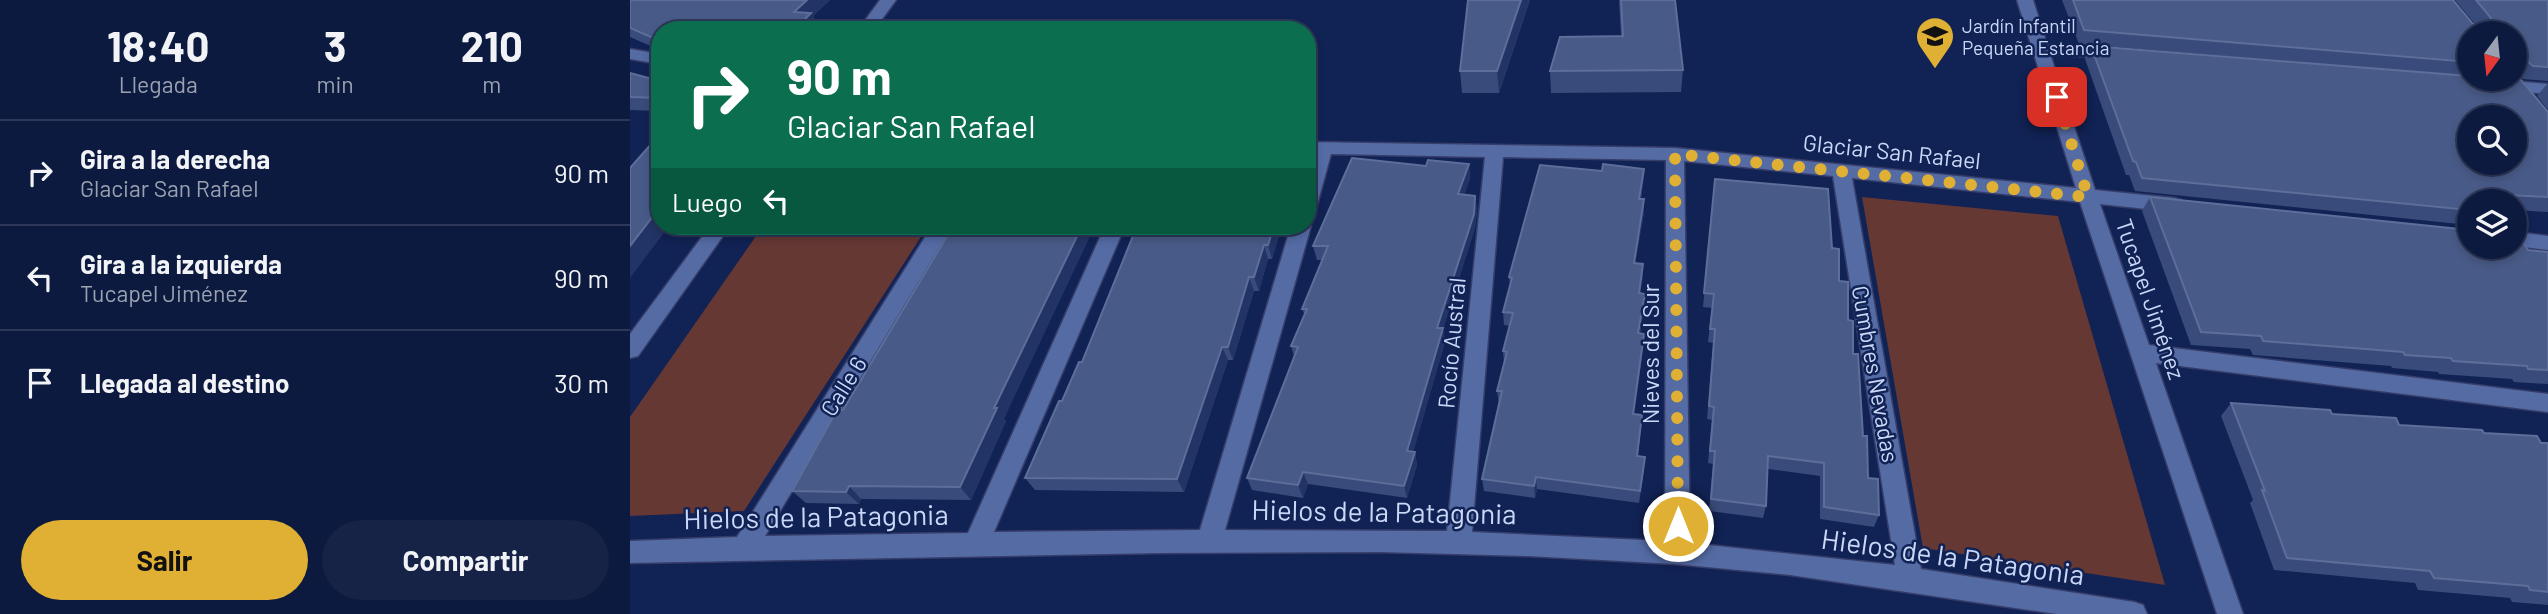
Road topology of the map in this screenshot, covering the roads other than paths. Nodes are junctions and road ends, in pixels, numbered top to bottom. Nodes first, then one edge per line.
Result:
1 (888, 0) edge
2 (2025, 0) edge
3 (873, 21) edge
4 (2041, 48) junction
5 (630, 54) edge
6 (2136, 56) edge
7 (651, 57) edge
8 (2527, 86) edge
9 (2548, 89) edge
10 (2519, 91) edge
11 (2532, 106) edge
12 (1316, 148) edge
13 (1495, 149) junction
14 (1675, 154) junction
15 (1842, 169) junction
16 (2088, 197) junction
17 (2197, 208) edge
18 (713, 235) edge
19 (936, 235) edge
20 (1111, 235) edge
21 (1298, 235) edge
22 (2527, 240) edge
23 (2548, 243) edge
24 (630, 350) edge
25 (2142, 353) junction
26 (2548, 403) edge
27 (1209, 541) junction
28 (1459, 541) junction
29 (976, 544) junction
30 (745, 547) junction
31 (630, 552) edge
32 (1678, 553) junction
33 (1910, 579) junction
34 (2134, 614) edge
35 (2230, 614) edge

1 - 3 street
2 - 4 street, Tucapel Jiménez
4 - 6 street
4 - 16 street, Tucapel Jiménez
5 - 7 street
8 - 9 street
10 - 11 street
12 - 13 street, Glaciar San Rafael
13 - 14 street, Glaciar San Rafael
13 - 28 street, Rocío Austral
14 - 15 street, Glaciar San Rafael
14 - 32 street, Nieves del Sur
15 - 16 street, Glaciar San Rafael
15 - 33 street, Cumbres Nevadas
16 - 17 street, Glaciar San Rafael
16 - 25 street, Tucapel Jiménez
18 - 24 street
19 - 30 street, Calle 6
20 - 29 street
21 - 27 street
22 - 23 street
25 - 26 street
25 - 35 street, Tucapel Jiménez
27 - 28 street, Hielos de la Patagonia
27 - 29 street, Hielos de la Patagonia
28 - 32 street, Hielos de la Patagonia
29 - 30 street, Hielos de la Patagonia
30 - 31 street, Hielos de la Patagonia
32 - 33 street, Hielos de la Patagonia
33 - 34 street, Hielos de la Patagonia

